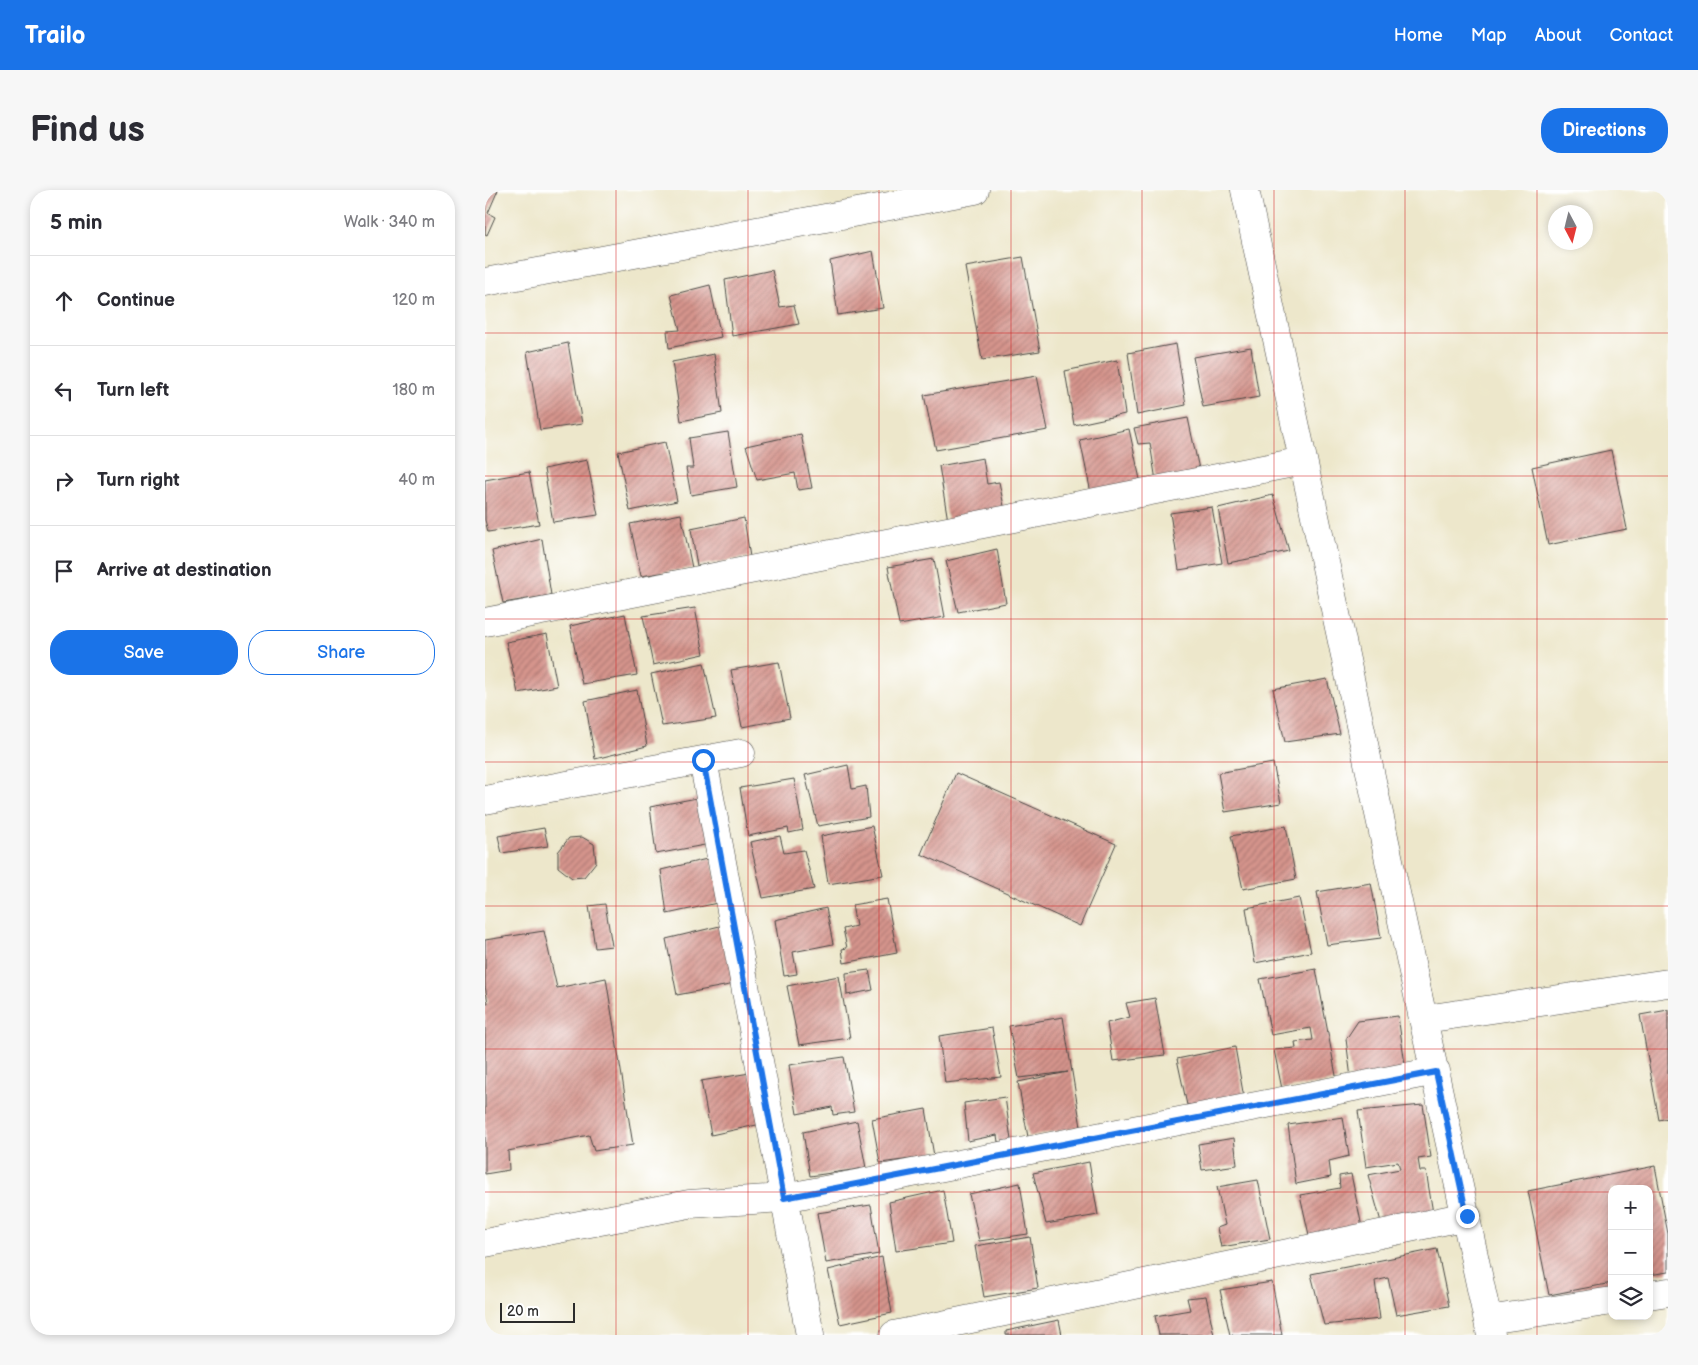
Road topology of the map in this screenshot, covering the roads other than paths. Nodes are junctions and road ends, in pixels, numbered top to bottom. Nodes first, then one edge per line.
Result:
1 (975, 190) edge
2 (1245, 190) edge
3 (485, 282) edge
4 (1303, 461) junction
5 (485, 622) edge
6 (741, 753) dead end
7 (703, 760) junction
8 (485, 800) edge
9 (1668, 983) edge
10 (1425, 1019) junction
11 (1436, 1072) junction
12 (784, 1198) junction
13 (1467, 1216) junction
14 (485, 1243) edge
15 (1668, 1292) edge
16 (1653, 1294) edge
17 (1608, 1302) edge
18 (1490, 1328) edge
19 (810, 1335) edge
20 (894, 1335) edge

1 - 3 street
2 - 4 street
4 - 5 street
4 - 10 street
6 - 7 street
7 - 8 street
7 - 12 street
9 - 10 street
10 - 11 street
11 - 12 street
11 - 13 street
12 - 14 street
12 - 19 street
13 - 18 street
13 - 20 street
15 - 16 street
17 - 18 street

